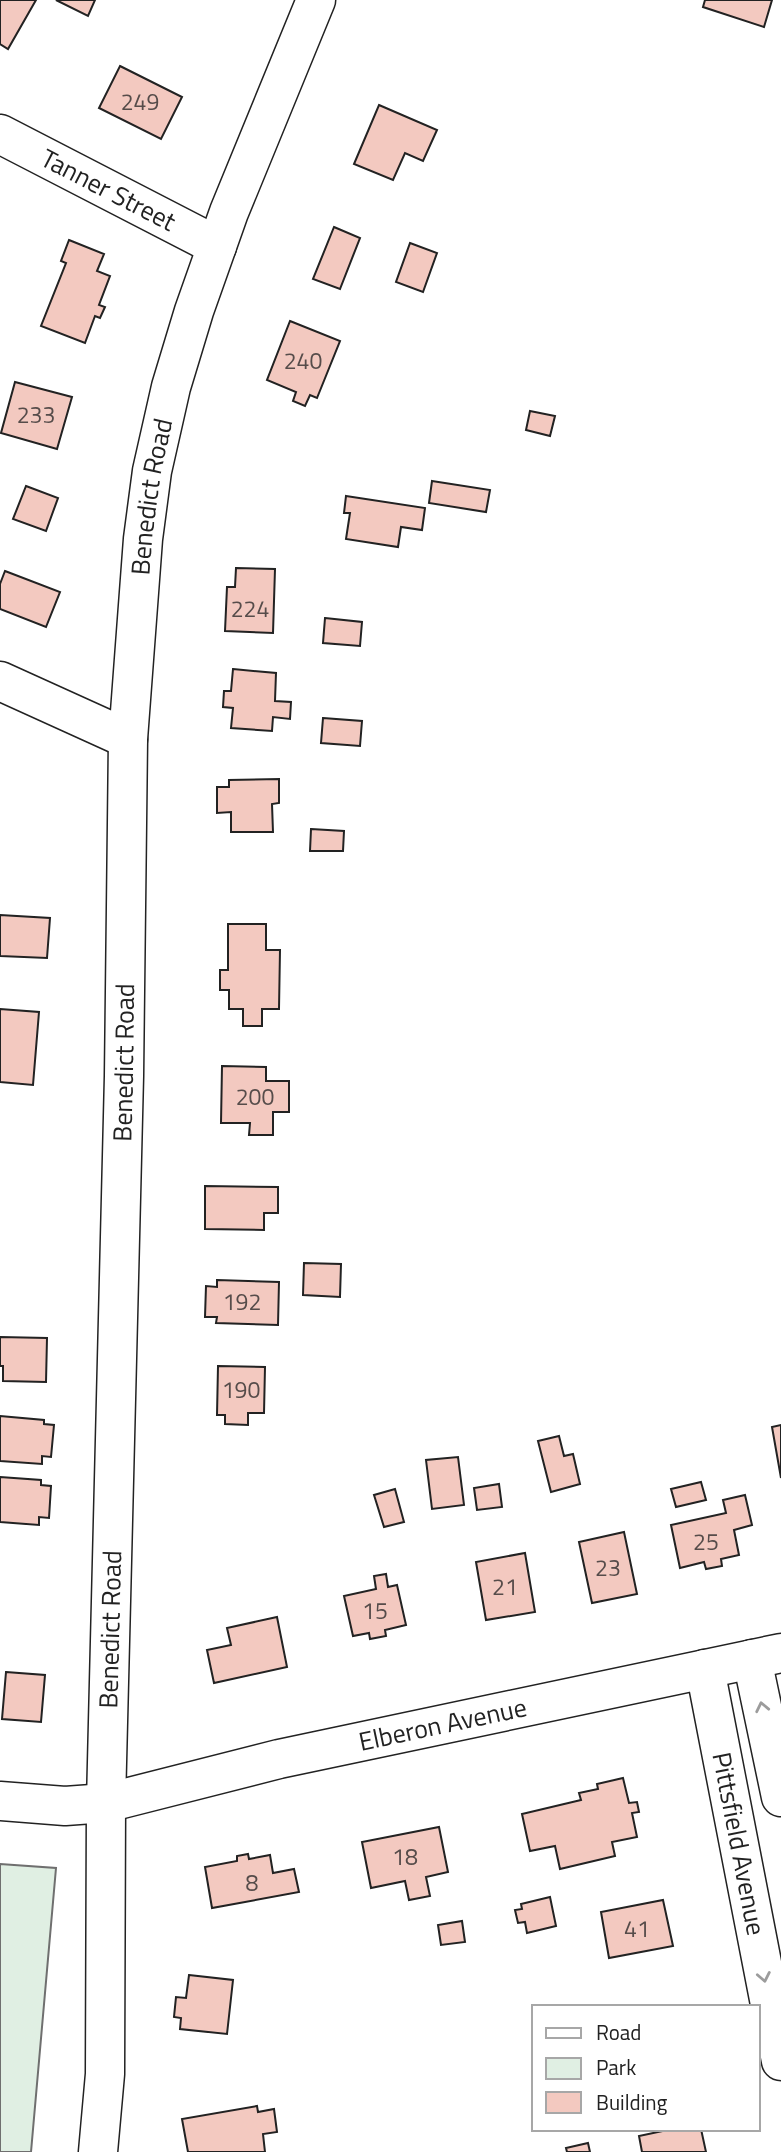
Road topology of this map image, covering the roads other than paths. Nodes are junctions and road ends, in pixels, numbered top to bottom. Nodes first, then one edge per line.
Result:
1 (316, 0) edge
2 (0, 134) edge
3 (217, 246) junction
4 (0, 681) edge
5 (128, 739) junction
6 (766, 1656) edge
7 (705, 1669) junction
8 (781, 1797) edge
9 (0, 1801) edge
10 (106, 1803) junction
11 (781, 2061) edge
12 (98, 2152) edge

1 - 3 street, Benedict Road
2 - 3 street, Tanner Street
3 - 5 street, Benedict Road
4 - 5 street
5 - 10 street, Benedict Road
6 - 7 street, Elberon Avenue
8 -> 6 street, Pittsfield Avenue
7 - 10 street, Elberon Avenue
7 -> 11 street, Pittsfield Avenue
9 - 10 street, Elberon Avenue
10 - 12 street, Benedict Road

